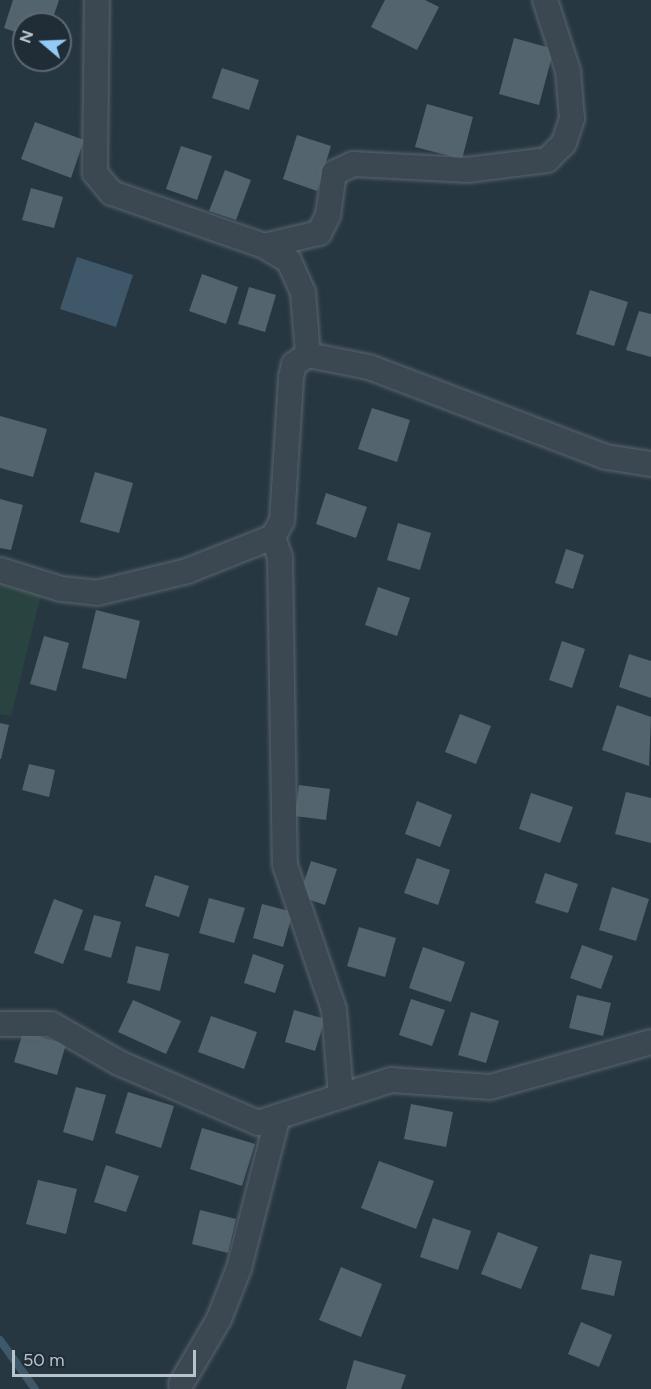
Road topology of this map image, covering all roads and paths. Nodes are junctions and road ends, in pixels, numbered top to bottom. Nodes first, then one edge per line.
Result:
1 (97, 0) edge
2 (545, 0) edge
3 (264, 246) junction
4 (308, 355) junction
5 (651, 464) edge
6 (273, 537) junction
7 (0, 570) edge
8 (0, 1024) edge
9 (651, 1042) edge
10 (341, 1096) junction
11 (277, 1120) junction
12 (181, 1384) dead end

1 - 3 street
2 - 3 street
3 - 4 street
4 - 5 street
4 - 6 street
6 - 7 street
6 - 10 street
8 - 11 street
9 - 10 street
10 - 11 street
11 - 12 street

